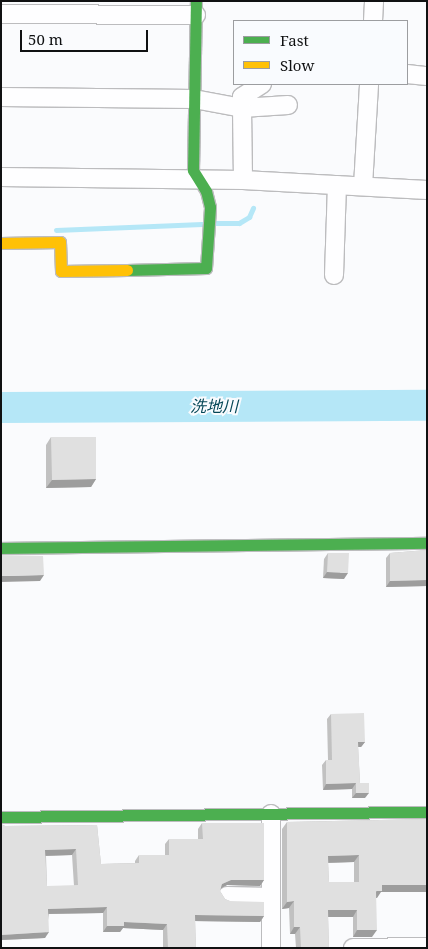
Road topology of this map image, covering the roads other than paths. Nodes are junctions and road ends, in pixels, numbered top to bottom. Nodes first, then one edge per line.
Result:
1 (374, 1) edge
2 (196, 8) edge
3 (1, 14) edge
4 (373, 20) edge
5 (408, 74) edge
6 (427, 76) edge
7 (260, 85) edge
8 (369, 85) edge
9 (1, 97) edge
10 (194, 99) junction
11 (288, 105) dead end
12 (242, 108) junction
13 (1, 177) edge
14 (199, 179) junction
15 (243, 180) junction
16 (337, 185) junction
17 (363, 186) junction
18 (427, 190) edge
19 (1, 242) edge
20 (334, 275) dead end
21 (427, 543) edge
22 (1, 548) edge
23 (427, 812) edge
24 (271, 814) junction
25 (1, 817) edge
26 (227, 896) dead end
27 (271, 897) junction
28 (393, 947) edge
29 (427, 947) edge
30 (271, 948) edge
31 (354, 948) edge

1 - 4 street
2 - 3 street
2 - 10 street
5 - 6 street
7 - 12 street
8 - 17 street
9 - 10 street
10 - 12 street
10 - 14 street
11 - 12 street
12 - 15 street
13 - 14 street
14 - 15 street
14 - 19 street
15 - 16 street
16 - 17 street
16 - 20 street
17 - 18 street
21 - 22 street
23 - 24 street
24 - 25 street
24 - 27 street
26 - 27 street
27 - 30 street
28 - 29 street
28 - 31 street

